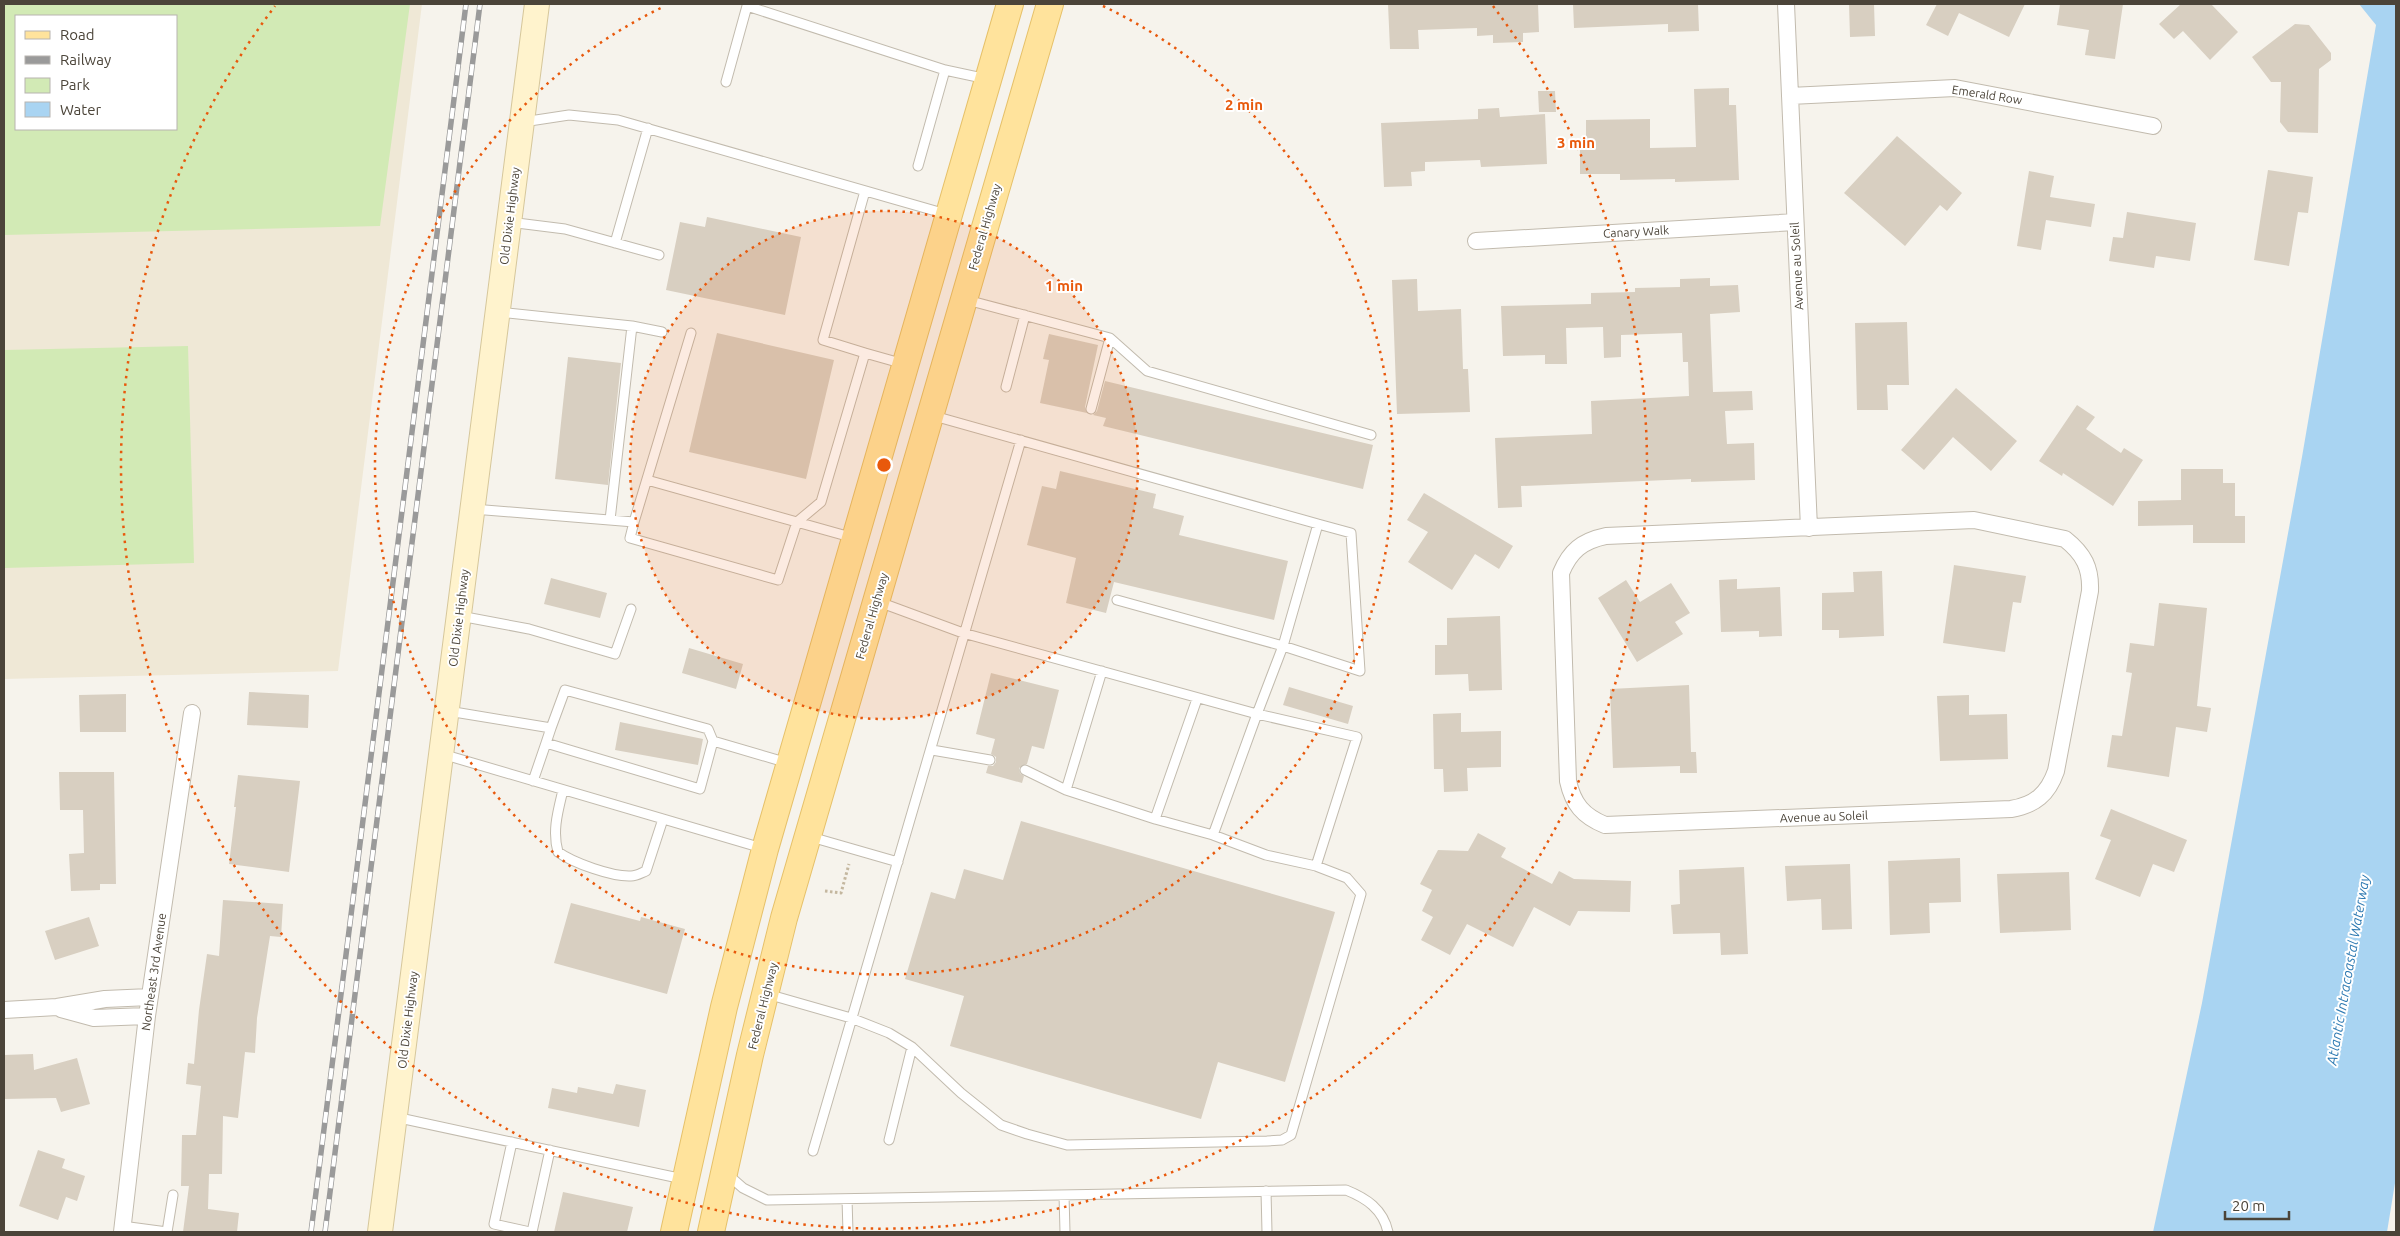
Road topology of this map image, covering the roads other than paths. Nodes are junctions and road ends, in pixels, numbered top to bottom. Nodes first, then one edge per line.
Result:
1 (537, 4) edge
2 (1010, 4) edge
3 (1050, 4) edge
4 (1786, 4) edge
5 (747, 5) edge
6 (945, 70) junction
7 (987, 79) junction
8 (726, 82) dead end
9 (1790, 96) junction
10 (522, 122) junction
11 (2153, 126) dead end
12 (648, 128) junction
13 (918, 166) dead end
14 (865, 191) junction
15 (949, 215) junction
16 (509, 222) junction
17 (1795, 222) junction
18 (1476, 241) dead end
19 (615, 243) junction
20 (659, 255) dead end
21 (964, 299) junction
22 (498, 312) junction
23 (1025, 315) junction
24 (632, 326) junction
25 (662, 332) dead end
26 (691, 333) dead end
27 (1110, 338) junction
28 (865, 353) junction
29 (905, 364) junction
30 (1006, 387) dead end
31 (1091, 409) dead end
32 (931, 415) junction
33 (1371, 435) dead end
34 (1020, 440) junction
35 (647, 480) junction
36 (473, 509) junction
37 (610, 520) junction
38 (634, 522) junction
39 (796, 522) junction
40 (1318, 524) junction
41 (1809, 528) junction
42 (855, 539) junction
43 (1118, 600) dead end
44 (876, 601) junction
45 (631, 610) dead end
46 (459, 616) junction
47 (963, 633) junction
48 (1283, 646) junction
49 (1102, 671) junction
50 (814, 680) junction
51 (1197, 699) junction
52 (448, 711) junction
53 (192, 713) dead end
54 (1257, 714) junction
55 (551, 728) junction
56 (714, 741) junction
57 (546, 743) junction
58 (932, 750) junction
59 (442, 754) junction
60 (990, 760) dead end
61 (790, 764) junction
62 (1025, 770) dead end
63 (534, 781) junction
64 (564, 790) junction
65 (1066, 790) junction
66 (664, 819) junction
67 (1155, 820) junction
68 (1213, 835) junction
69 (808, 836) junction
70 (765, 849) junction
71 (898, 862) junction
72 (1316, 866) junction
73 (784, 918) junction
74 (766, 994) junction
75 (150, 997) junction
76 (57, 1007) junction
77 (4, 1010) edge
78 (147, 1016) junction
79 (852, 1018) junction
80 (912, 1047) junction
81 (395, 1117) junction
82 (888, 1140) dead end
83 (512, 1142) junction
84 (550, 1150) junction
85 (813, 1151) dead end
86 (724, 1172) junction
87 (684, 1179) junction
88 (1266, 1191) junction
89 (173, 1194) dead end
90 (1064, 1195) junction
91 (847, 1199) junction
92 (122, 1229) edge
93 (380, 1232) edge
94 (531, 1232) edge
95 (674, 1232) edge
96 (711, 1232) edge
97 (848, 1232) edge
98 (1065, 1232) edge
99 (1267, 1232) edge
100 (1388, 1232) edge

1 - 10 street, Old Dixie Highway
2 - 7 main road
3 - 21 main road, Federal Highway
4 - 9 street, Avenue au Soleil
5 - 6 lane
5 - 8 lane
6 - 7 lane
6 - 13 lane
7 - 15 main road
9 - 11 street, Emerald Row
9 - 17 street, Avenue au Soleil
10 - 12 lane
10 - 16 street, Old Dixie Highway
12 - 14 lane
12 - 19 lane
14 - 15 lane
14 - 28 lane
15 - 29 main road
16 - 19 lane
16 - 22 street, Old Dixie Highway
17 - 18 street, Canary Walk
17 - 41 street, Avenue au Soleil
19 - 20 lane
21 - 23 lane
21 - 32 main road, Federal Highway
22 - 24 lane
22 - 36 street, Old Dixie Highway
23 - 27 lane
23 - 30 lane
24 - 25 lane
24 - 37 lane
26 - 35 lane
27 - 31 lane
27 - 33 lane
28 - 29 lane
28 - 39 lane
29 - 42 main road
32 - 34 lane
32 - 44 main road, Federal Highway
34 - 40 lane
34 - 47 lane
35 - 38 lane
35 - 39 lane
36 - 37 lane
36 - 46 street, Old Dixie Highway
37 - 38 lane
38 - 39 lane
39 - 42 lane
40 - 48 lane
40 - 48 lane
41 - 41 street, Avenue au Soleil
42 - 50 main road
43 - 48 lane
44 - 47 lane
44 - 69 main road, Federal Highway
45 - 46 lane
46 - 52 street, Old Dixie Highway
47 - 49 lane
47 - 58 lane
48 - 54 lane
49 - 51 lane
49 - 65 lane
50 - 61 main road
50 - 69 main road
51 - 54 lane
51 - 67 lane
52 - 55 lane
52 - 59 street, Old Dixie Highway
53 - 75 street, Northeast 3rd Avenue
54 - 68 lane
54 - 72 lane
55 - 56 lane
55 - 57 lane
56 - 57 lane
56 - 61 lane
57 - 63 lane
58 - 60 lane
58 - 71 lane
59 - 63 lane
59 - 81 street, Old Dixie Highway
61 - 70 main road
62 - 65 lane
63 - 64 lane
64 - 66 lane
64 - 66 lane
65 - 67 lane
66 - 70 lane
67 - 68 lane
68 - 72 lane
69 - 71 lane
69 - 73 main road, Federal Highway
70 - 73 main road
70 - 87 main road
71 - 79 lane
72 - 80 lane
73 - 74 main road, Federal Highway
74 - 79 lane
74 - 86 main road, Federal Highway
75 - 76 street
75 - 78 street, Northeast 3rd Avenue
76 - 77 street
76 - 78 street
78 - 92 street, Northeast 3rd Avenue
79 - 80 lane
79 - 85 lane
80 - 82 lane
81 - 83 lane
81 - 93 street, Old Dixie Highway
83 - 84 lane
83 - 94 lane
84 - 87 lane
84 - 94 lane
86 - 91 lane
86 - 96 main road, Federal Highway
87 - 95 main road
88 - 90 lane
88 - 99 lane
88 - 100 lane
89 - 92 lane
90 - 91 lane
90 - 98 lane
91 - 97 lane

